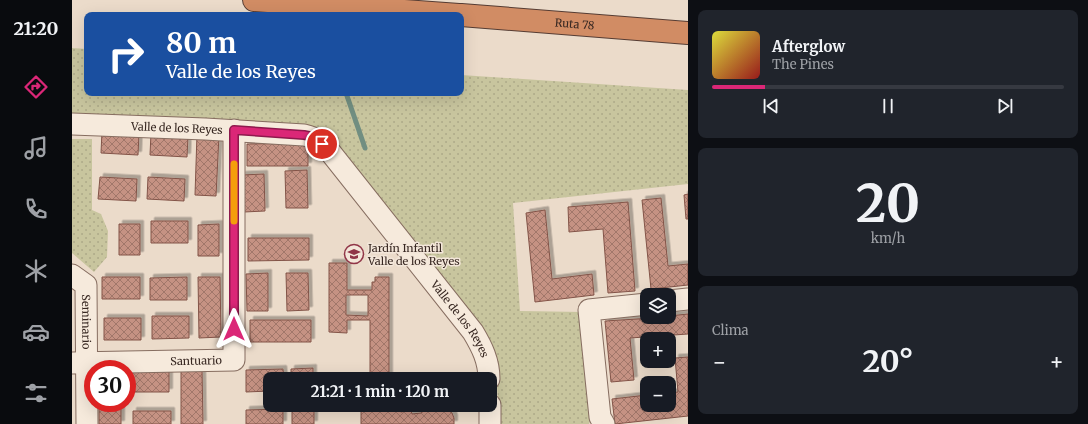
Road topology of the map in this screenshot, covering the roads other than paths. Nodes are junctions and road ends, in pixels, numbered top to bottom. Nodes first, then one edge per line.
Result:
1 (254, 0) edge
2 (419, 12) edge
3 (464, 15) edge
4 (688, 32) edge
5 (72, 124) edge
6 (234, 130) junction
7 (72, 275) edge
8 (688, 299) edge
9 (676, 300) edge
10 (640, 305) edge
11 (79, 363) edge
12 (489, 372) edge
13 (490, 412) edge
14 (87, 424) edge
15 (490, 424) edge
16 (604, 424) edge

1 - 2 highway, Ruta 78
3 - 4 highway, Ruta 78
5 - 6 street, Valle de los Reyes
6 - 11 street, Santuario
6 - 12 street, Valle de los Reyes
7 - 11 street, Seminario
8 - 9 street
10 - 16 street
11 - 14 street, Seminario
13 - 15 street

